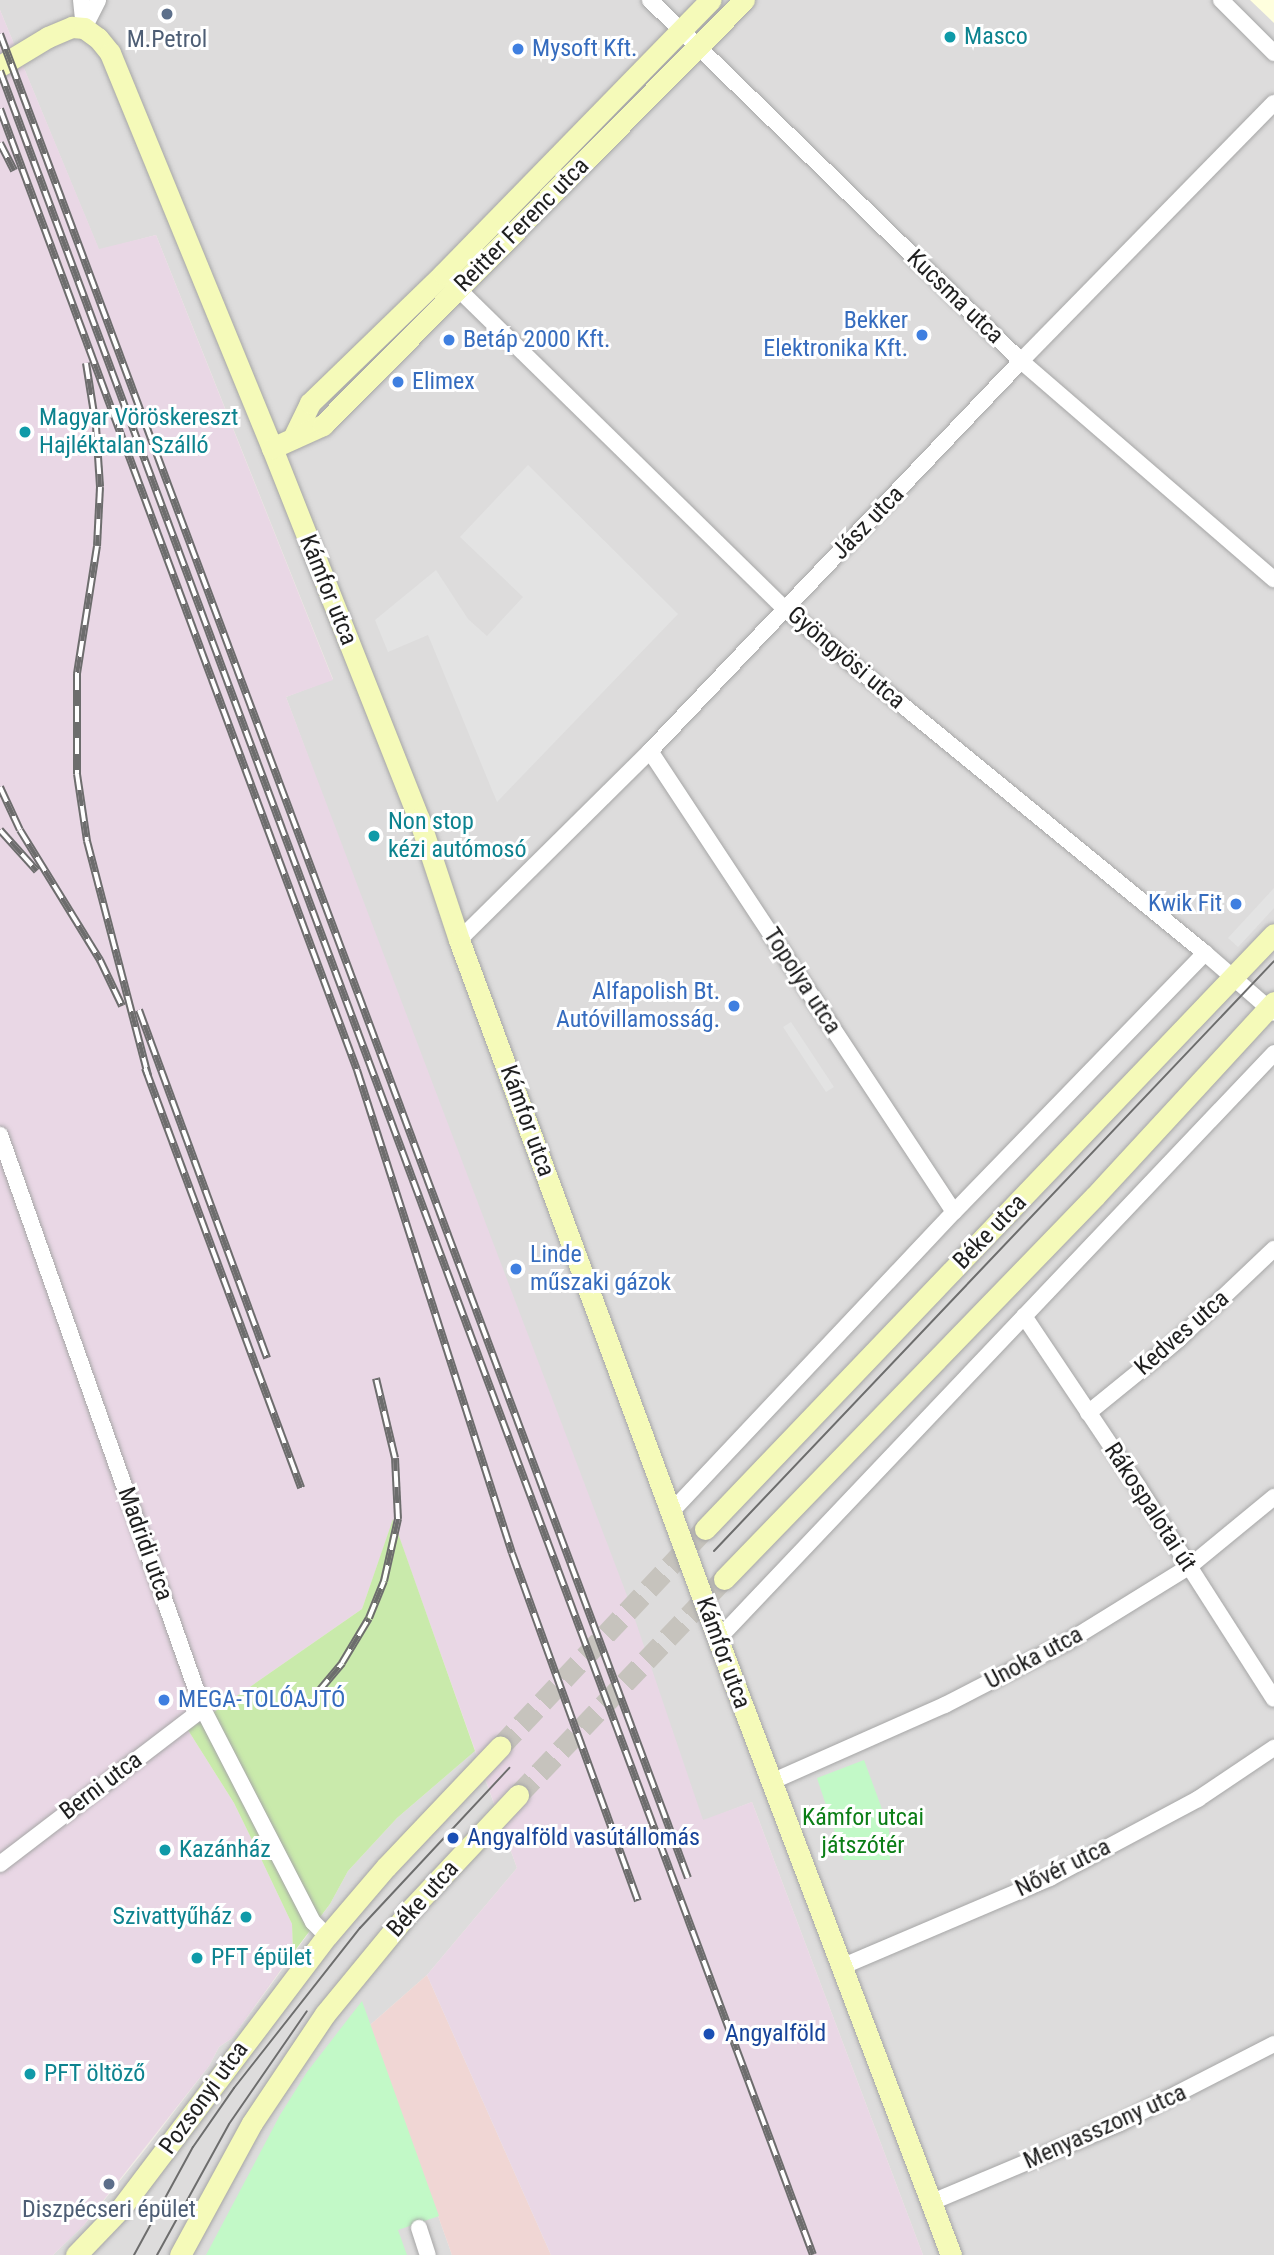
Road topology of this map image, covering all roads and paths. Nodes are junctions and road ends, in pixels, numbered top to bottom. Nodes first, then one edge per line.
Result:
1 (81, 0) edge
2 (98, 0) edge
3 (650, 0) edge
4 (710, 0) edge
5 (744, 0) edge
6 (1220, 0) edge
7 (84, 28) junction
8 (681, 30) junction
9 (698, 46) junction
10 (1274, 53) edge
11 (0, 66) edge
12 (1274, 103) edge
13 (443, 274) junction
14 (459, 289) junction
15 (1021, 361) junction
16 (293, 438) junction
17 (272, 448) junction
18 (1274, 579) edge
19 (785, 609) junction
20 (650, 751) junction
21 (1274, 934) edge
22 (459, 940) junction
23 (1205, 953) junction
24 (1233, 978) junction
25 (1272, 1008) edge
26 (1274, 1053) edge
27 (0, 1135) edge
28 (954, 1212) junction
29 (1274, 1249) edge
30 (1024, 1316) junction
31 (1088, 1413) junction
32 (1274, 1497) edge
33 (672, 1511) junction
34 (705, 1529) tunnel mouth
35 (1190, 1566) junction
36 (724, 1579) tunnel mouth
37 (718, 1639) junction
38 (1274, 1699) edge
39 (203, 1709) junction
40 (500, 1747) tunnel mouth
41 (1274, 1748) edge
42 (771, 1782) junction
43 (519, 1795) tunnel mouth
44 (0, 1864) edge
45 (327, 1936) junction
46 (841, 1967) junction
47 (331, 2007) joint
48 (1274, 2045) edge
49 (932, 2202) junction
50 (419, 2228) dead end
51 (76, 2255) edge
52 (180, 2255) edge
53 (428, 2255) edge
54 (951, 2255) edge

1 - 7 street
2 - 7 street
3 - 8 street, Kucsma utca
4 - 8 street, Reitter Ferenc utca
5 - 9 street, Reitter Ferenc utca
6 - 10 street
7 - 11 street
7 - 17 street, Kámfor utca
8 - 9 street, Kucsma utca
8 - 13 street, Reitter Ferenc utca
9 - 14 street, Reitter Ferenc utca
9 - 15 street, Kucsma utca
12 - 15 street, Jász utca
13 - 14 street, Gyöngyösi utca
13 - 16 street, Reitter Ferenc utca
14 - 16 street, Reitter Ferenc utca
14 - 19 street, Gyöngyösi utca
15 - 18 street, Kucsma utca
15 - 19 street, Jász utca
16 - 17 street, Reitter Ferenc utca
17 - 22 street, Kámfor utca
19 - 20 street, Jász utca
19 - 23 street, Gyöngyösi utca
20 - 22 street, Jász utca
20 - 28 street, Topolya utca
21 - 24 street, Béke utca
22 - 33 street, Kámfor utca
23 - 24 street, Gyöngyösi utca
23 - 28 street, Béke utca
24 - 25 street, Gyöngyösi utca
24 - 34 street, Béke utca
25 - 36 street, Béke utca
26 - 30 street
27 - 39 street, Madridi utca
28 - 33 street, Béke utca
29 - 31 street, Kedves utca
30 - 31 street, Rákospalotai út
30 - 37 street
31 - 35 street, Rákospalotai út
32 - 35 street, Unoka utca
33 - 37 street, Kámfor utca
35 - 38 street, Rákospalotai út
35 - 42 street, Unoka utca
37 - 42 street, Kámfor utca
39 - 44 street, Berni utca
39 - 45 street, Madridi utca
40 - 45 street, Béke utca
41 - 46 street, Nővér utca
42 - 46 street, Kámfor utca
43 - 47 street, Béke utca
45 - 51 street, Pozsonyi utca
46 - 49 street, Kámfor utca
47 - 52 street, Pozsonyi utca
48 - 49 street, Menyasszony utca
49 - 54 street, Kámfor utca
50 - 53 street

